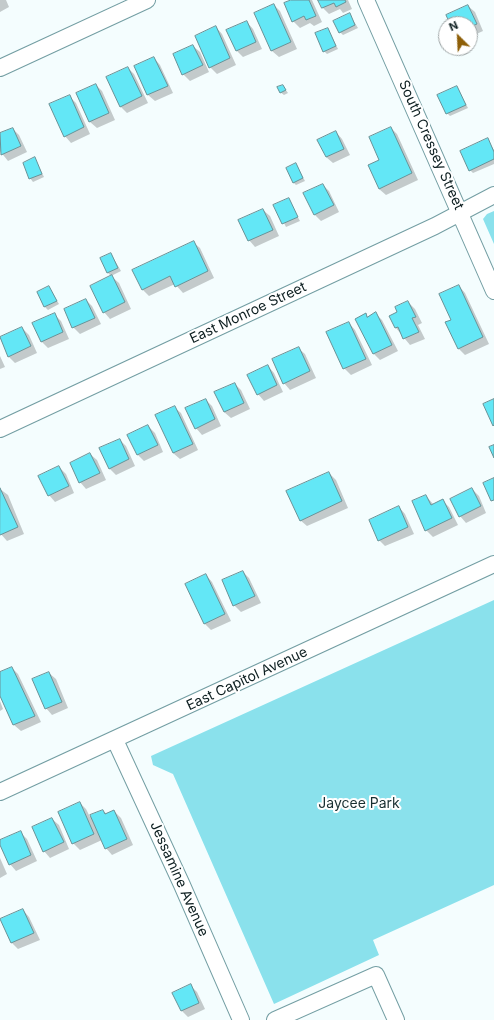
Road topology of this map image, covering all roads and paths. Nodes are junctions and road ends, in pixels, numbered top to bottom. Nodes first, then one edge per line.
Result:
1 (146, 0) edge
2 (366, 0) edge
3 (0, 68) edge
4 (494, 195) edge
5 (461, 212) junction
6 (494, 291) edge
7 (0, 429) edge
8 (494, 564) edge
9 (116, 740) junction
10 (0, 792) edge
11 (241, 1020) edge
12 (275, 1020) edge
13 (396, 1020) edge

1 - 3 street
2 - 5 street, South Cressey Street
4 - 5 street, East Monroe Street
5 - 6 street, South Cressey Street
5 - 7 street, East Monroe Street
8 - 9 street, East Capitol Avenue
9 - 10 street, East Capitol Avenue
9 - 11 street, Jessamine Avenue
12 - 13 street

